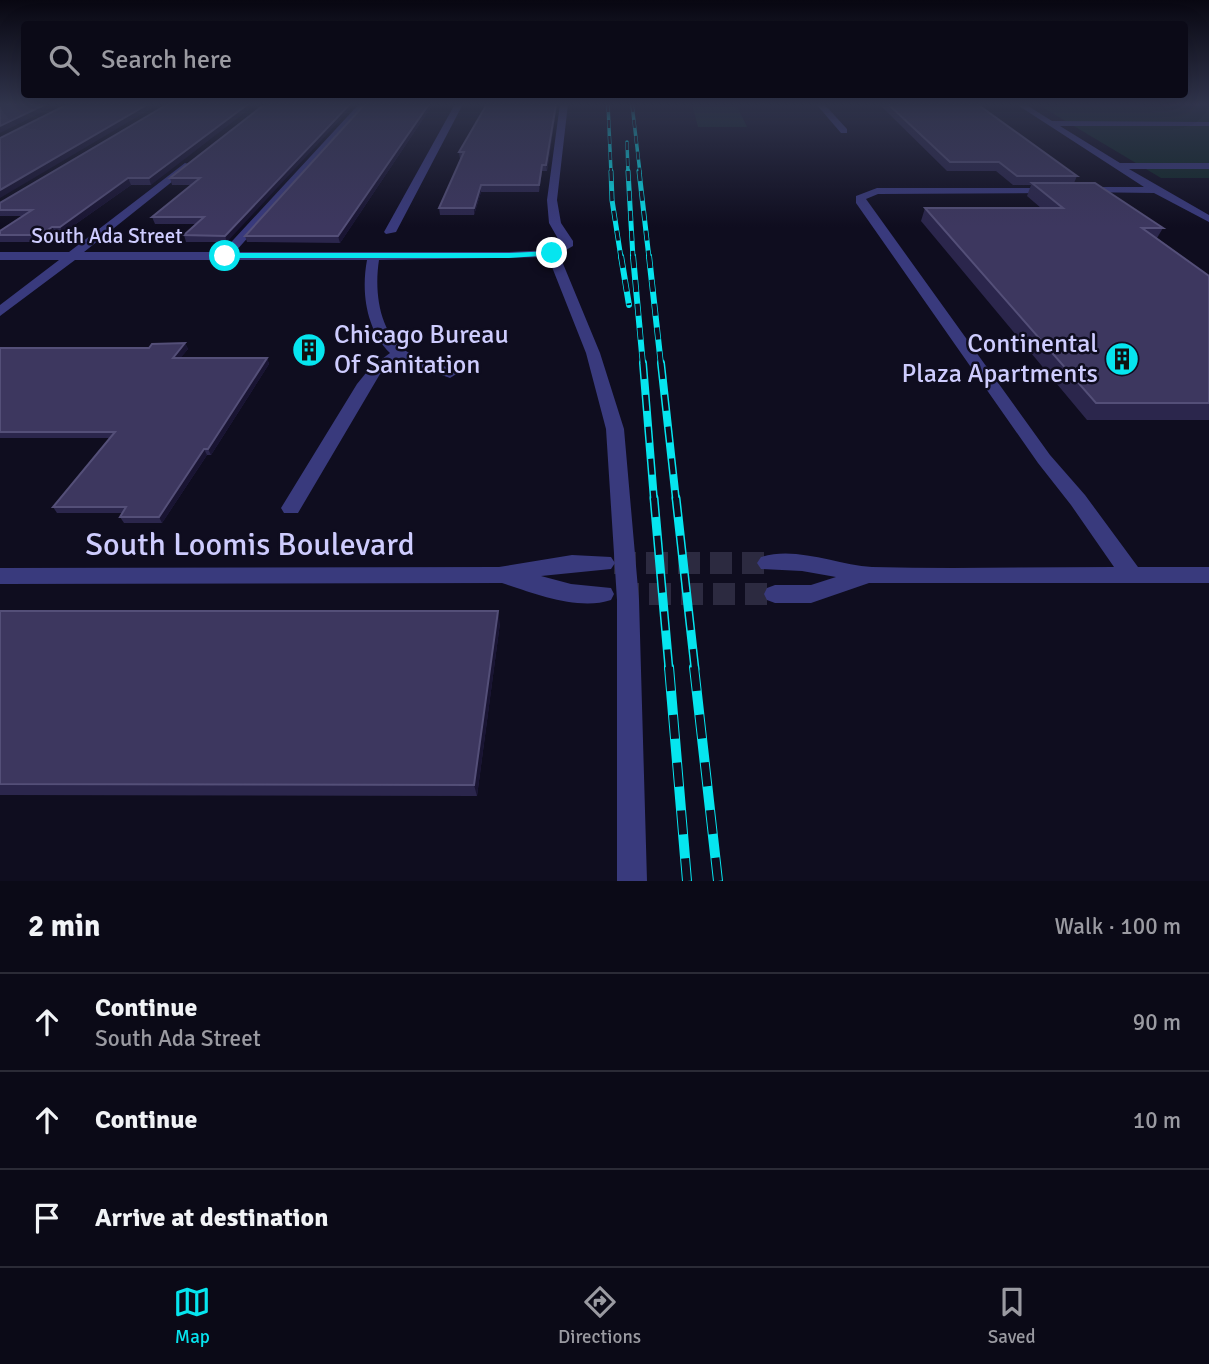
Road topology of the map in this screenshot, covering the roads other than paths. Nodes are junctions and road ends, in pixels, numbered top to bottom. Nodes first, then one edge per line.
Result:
1 (326, 145) edge
2 (437, 145) edge
3 (559, 145) edge
4 (1086, 145) edge
5 (202, 154) edge
6 (1119, 166) junction
7 (1209, 166) edge
8 (1156, 190) junction
9 (1203, 213) edge
10 (1209, 219) edge
11 (390, 232) dead end
12 (552, 253) junction
13 (0, 256) edge
14 (72, 256) junction
15 (225, 256) junction
16 (374, 256) junction
17 (0, 312) edge
18 (400, 354) junction
19 (450, 373) dead end
20 (290, 508) dead end
21 (604, 563) tunnel mouth
22 (768, 563) tunnel mouth
23 (499, 575) junction
24 (869, 575) junction
25 (1132, 575) junction
26 (1209, 575) edge
27 (0, 576) edge
28 (603, 594) tunnel mouth
29 (775, 594) tunnel mouth
30 (632, 881) edge

1 - 15 street
2 - 11 street
3 - 12 street
4 - 6 street
5 - 14 street
6 - 7 street
6 - 8 street
8 - 9 street
8 - 25 street
9 - 10 street
12 - 16 street, South Ada Street
12 - 30 street
13 - 14 street, South Ada Street
14 - 15 street, South Ada Street
14 - 17 street
15 - 16 street, South Ada Street
16 - 18 street
18 - 19 street
18 - 20 street
21 - 23 street, South Loomis Boulevard
22 - 24 street
23 - 27 street, South Loomis Boulevard
23 - 28 street, South Loomis Boulevard
24 - 25 street
24 - 29 street
25 - 26 street

